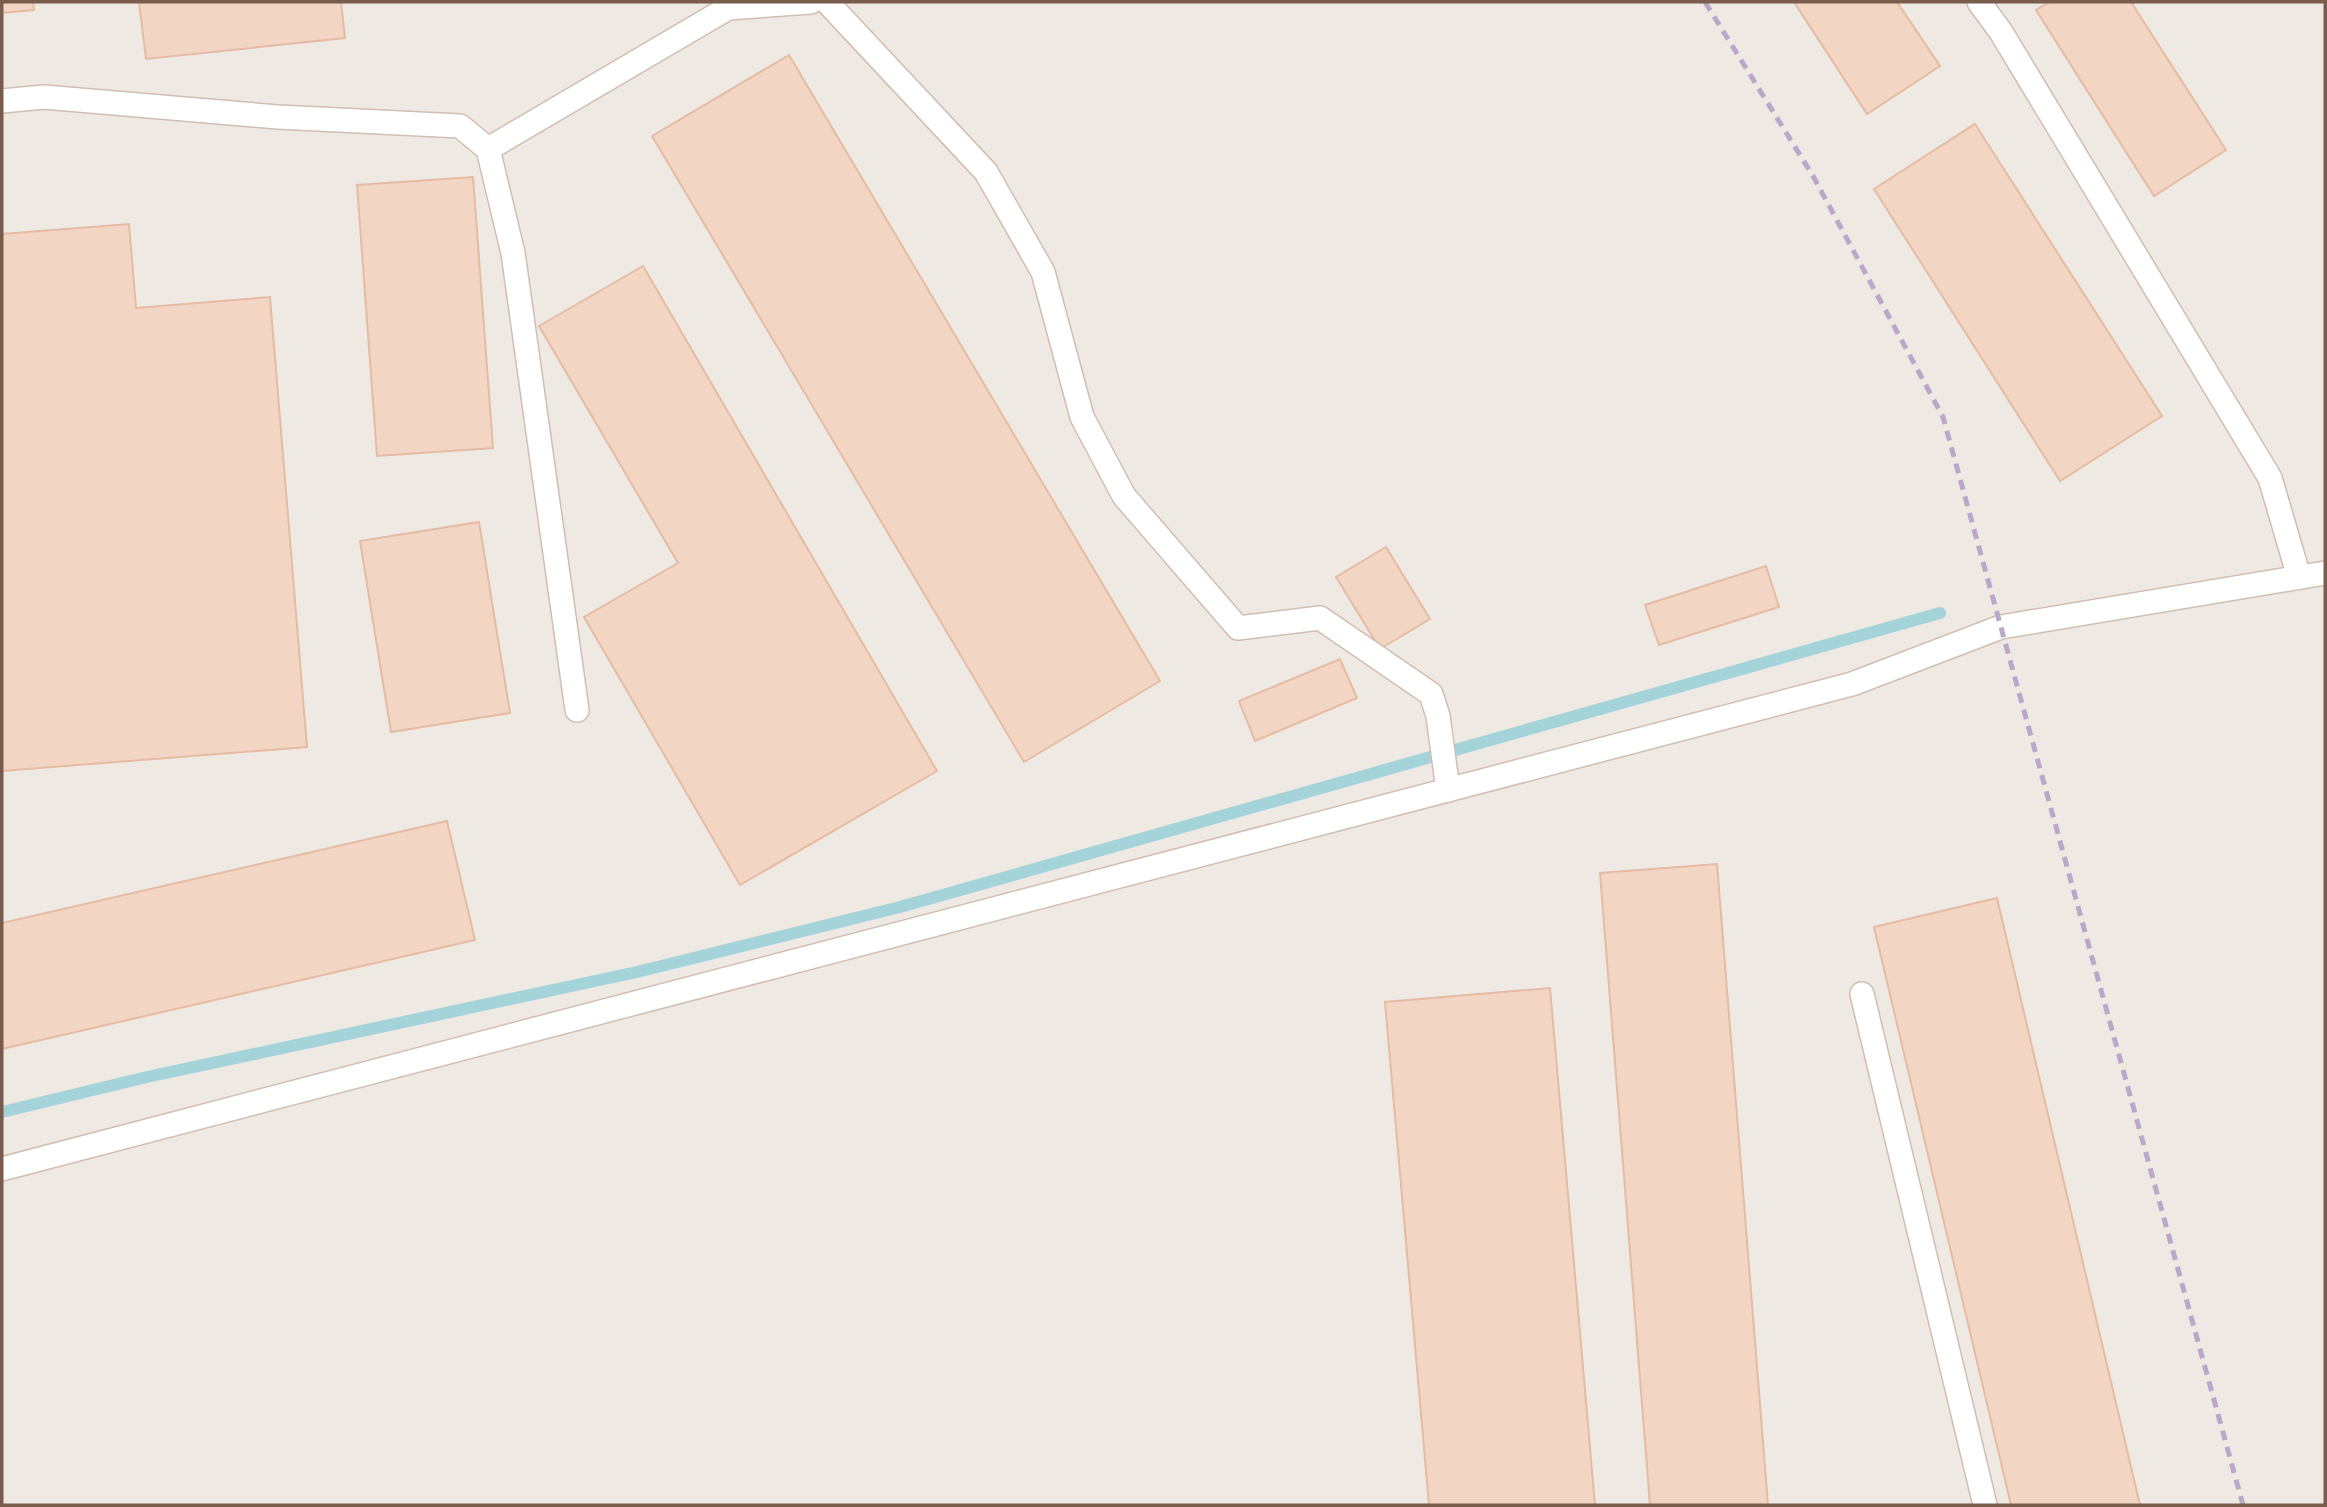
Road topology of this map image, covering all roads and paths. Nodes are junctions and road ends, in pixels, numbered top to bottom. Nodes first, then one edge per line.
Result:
1 (811, 2) edge
2 (827, 2) edge
3 (1979, 2) edge
4 (2, 101) edge
5 (488, 149) junction
6 (2325, 573) edge
7 (2299, 577) junction
8 (578, 709) dead end
9 (1446, 780) junction
10 (1862, 994) dead end
11 (2, 1170) edge
12 (1985, 1505) edge

1 - 5 lane
2 - 9 lane
3 - 7 lane
4 - 5 lane
5 - 8 lane
6 - 7 lane
7 - 9 lane
9 - 11 lane
10 - 12 lane

